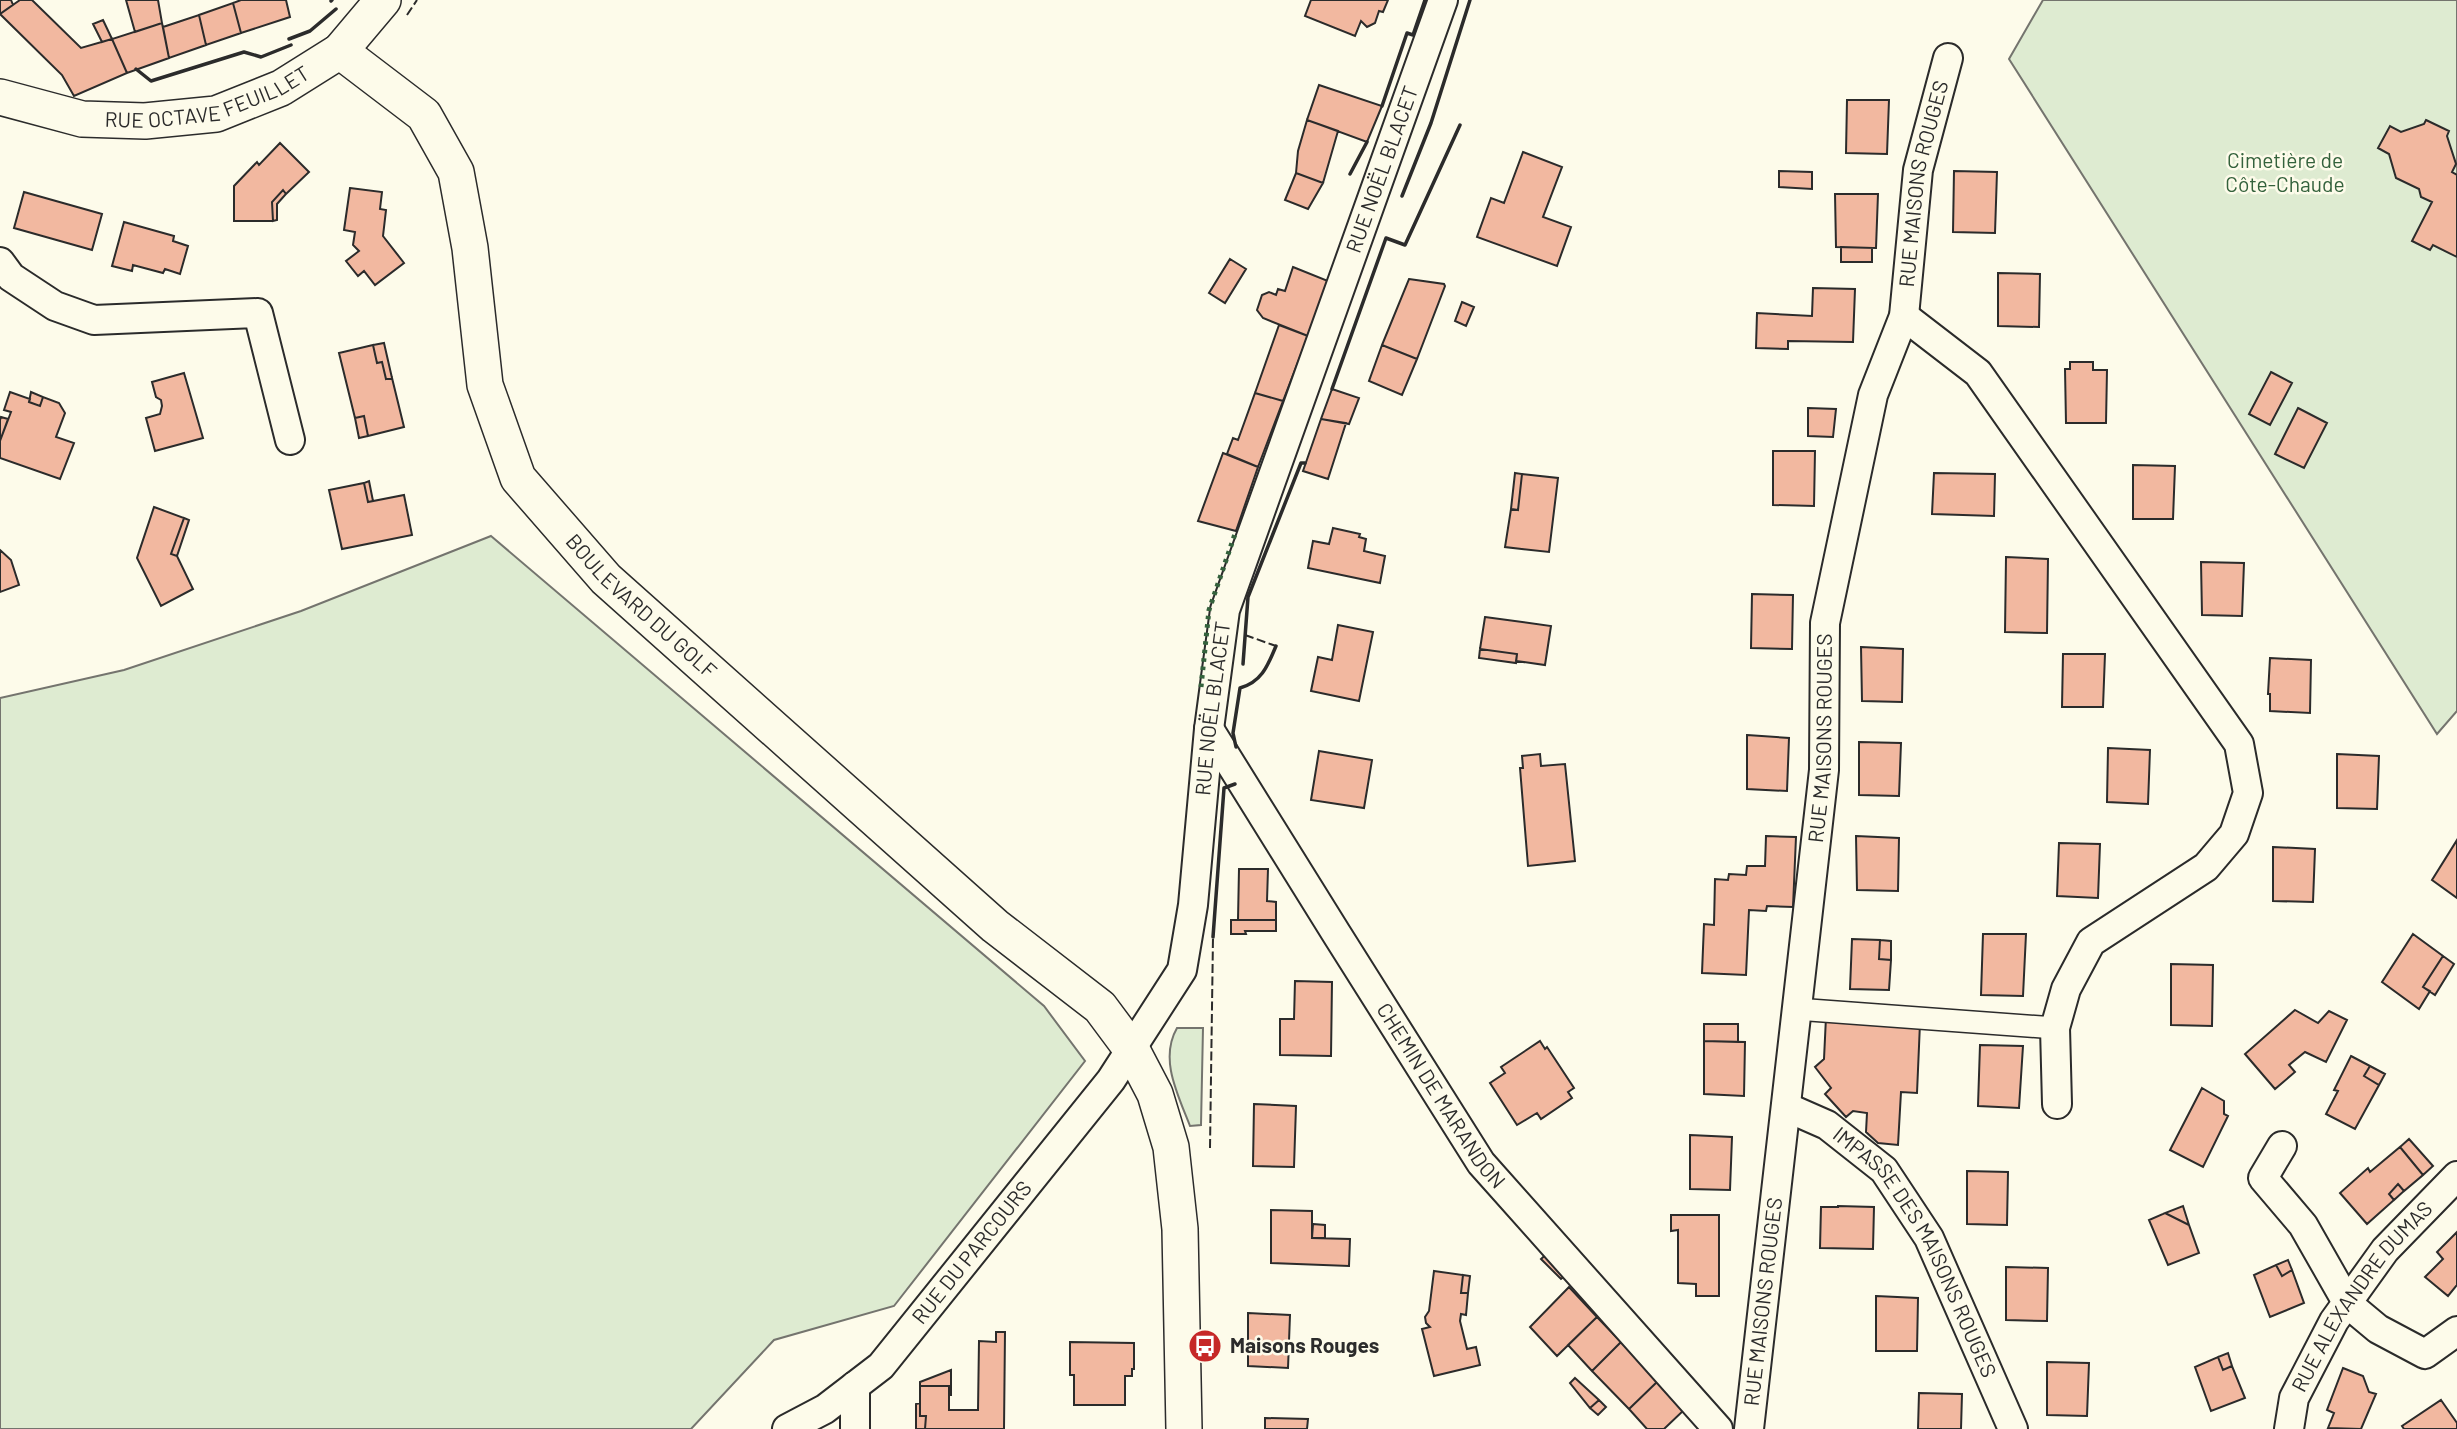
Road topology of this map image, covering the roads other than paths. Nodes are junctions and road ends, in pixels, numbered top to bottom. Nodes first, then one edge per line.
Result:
1 (383, 0) edge
2 (1443, 0) edge
3 (340, 51) junction
4 (1948, 58) dead end
5 (0, 97) edge
6 (0, 262) edge
7 (1904, 316) junction
8 (290, 440) dead end
9 (1209, 729) junction
10 (1796, 1009) junction
11 (2055, 1028) junction
12 (1132, 1049) junction
13 (2057, 1104) dead end
14 (1786, 1107) junction
15 (2282, 1146) dead end
16 (2457, 1176) edge
17 (2348, 1304) junction
18 (2457, 1331) edge
19 (855, 1386) junction
20 (787, 1429) edge
21 (855, 1429) edge
22 (1184, 1429) edge
23 (1718, 1429) edge
24 (1749, 1429) edge
25 (2013, 1429) edge
26 (2289, 1429) edge

1 - 3 street, RUE OCTAVE FEUILLET
2 - 9 street, RUE NOËL BLACET
3 - 5 street, RUE OCTAVE FEUILLET
3 - 12 street, BOULEVARD DU GOLF
4 - 7 street, RUE MAISONS ROUGES
6 - 8 street
7 - 10 street, RUE MAISONS ROUGES
7 - 11 street
9 - 12 street, RUE NOËL BLACET
9 - 23 street, CHEMIN DE MARANDON
10 - 11 street
10 - 14 street, RUE MAISONS ROUGES
11 - 13 street
12 - 19 street, RUE DU PARCOURS
12 - 22 street
14 - 24 street, RUE MAISONS ROUGES
14 - 25 street, IMPASSE DES MAISONS ROUGES
15 - 17 street
16 - 17 street, RUE ALEXANDRE DUMAS
17 - 18 street
17 - 26 street, RUE ALEXANDRE DUMAS
19 - 20 street, RUE DU PARCOURS
19 - 21 street

